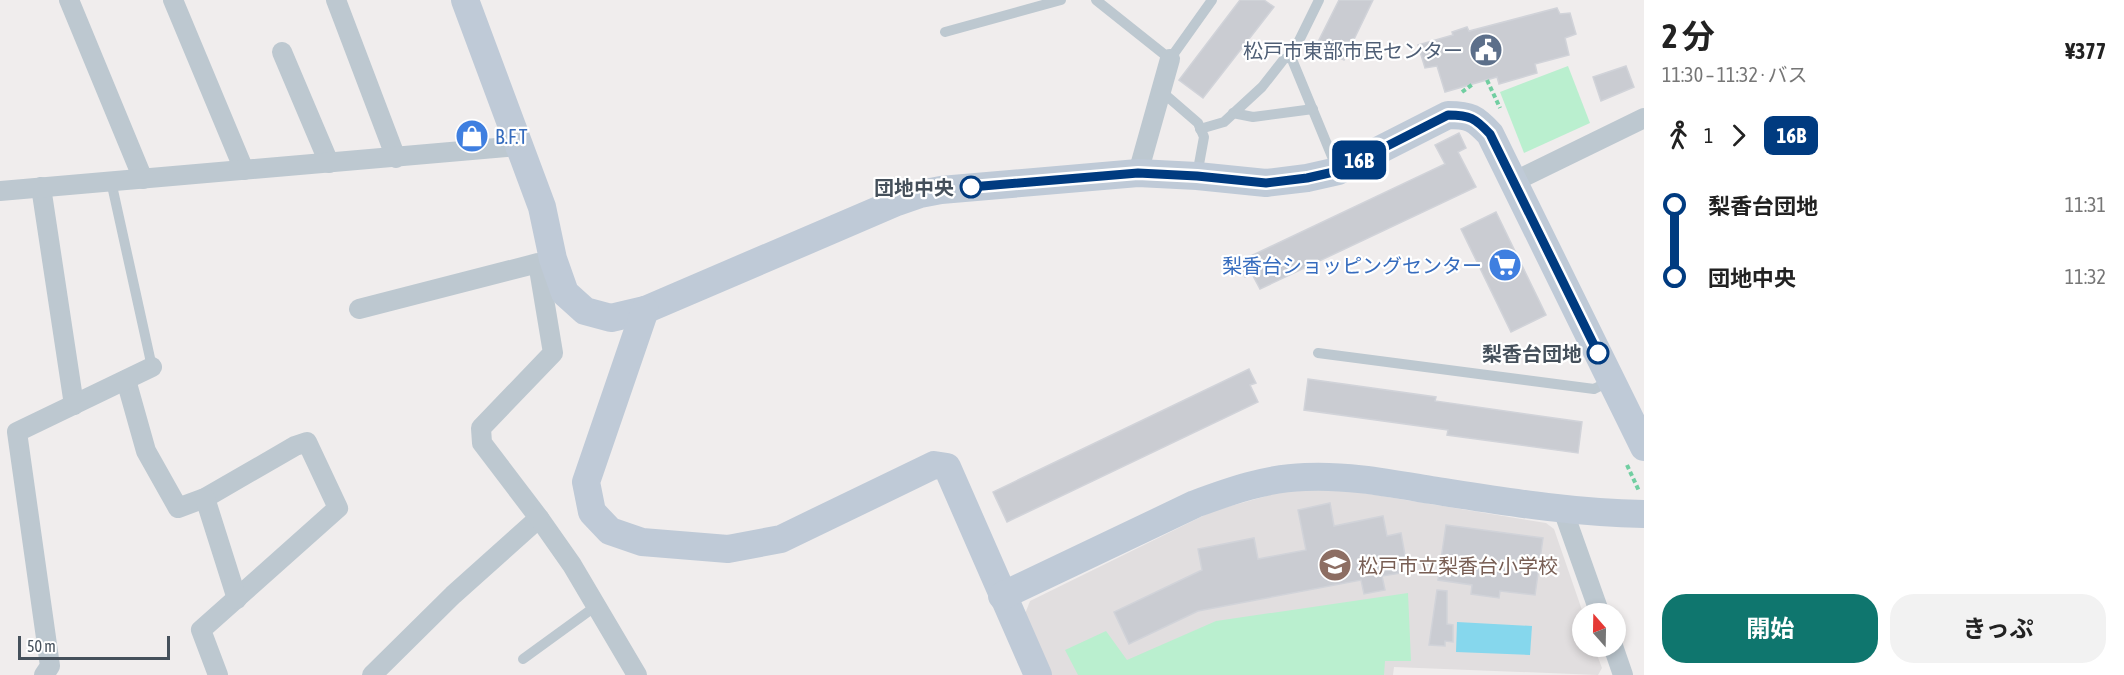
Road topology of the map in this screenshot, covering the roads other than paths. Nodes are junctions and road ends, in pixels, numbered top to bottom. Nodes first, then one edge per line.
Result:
1 (69, 0) edge
2 (173, 0) edge
3 (336, 0) edge
4 (465, 0) edge
5 (1061, 0) edge
6 (1096, 0) edge
7 (1212, 0) edge
8 (1319, 0) edge
9 (945, 32) dead end
10 (282, 52) dead end
11 (1291, 57) junction
12 (1170, 59) junction
13 (1161, 91) junction
14 (1313, 109) junction
15 (1233, 113) junction
16 (1644, 118) edge
17 (1200, 129) junction
18 (519, 146) junction
19 (396, 158) junction
20 (329, 163) junction
21 (244, 170) junction
22 (1338, 171) junction
23 (1138, 173) junction
24 (1197, 176) junction
25 (143, 179) junction
26 (111, 181) junction
27 (1513, 182) junction
28 (41, 187) junction
29 (0, 191) edge
30 (545, 261) junction
31 (359, 309) dead end
32 (645, 310) junction
33 (1318, 353) dead end
34 (152, 367) joint
35 (126, 380) junction
36 (1611, 380) junction
37 (74, 405) junction
38 (1644, 447) edge
39 (205, 498) junction
40 (1563, 510) junction
41 (1644, 514) edge
42 (539, 518) junction
43 (1002, 596) junction
44 (237, 599) junction
45 (1596, 603) edge
46 (596, 606) junction
47 (1617, 657) edge
48 (523, 659) dead end
49 (634, 674) edge
50 (44, 675) edge
51 (218, 675) edge
52 (372, 675) edge
53 (1038, 675) edge
54 (1623, 675) edge

1 - 25 street
2 - 21 street
3 - 19 street
4 - 18 street
5 - 9 lane
6 - 12 lane
7 - 12 lane
8 - 11 lane
10 - 20 street
11 - 14 lane
11 - 15 lane
12 - 13 street
13 - 17 lane
13 - 23 street
14 - 15 lane
14 - 22 lane
15 - 17 lane
16 - 27 street
17 - 24 lane
18 - 19 street
18 - 30 street
19 - 20 street
20 - 21 street
21 - 25 street
22 - 24 street
22 - 27 street
23 - 24 street
23 - 32 street
25 - 26 street
26 - 28 street
26 - 34 lane
27 - 36 street
28 - 29 street
28 - 37 street
30 - 31 street
30 - 32 street
30 - 42 street
32 - 43 street
33 - 36 lane
34 - 35 street
35 - 37 street
35 - 39 street
36 - 38 street
37 - 50 street
39 - 44 street
39 - 44 street
40 - 41 street
40 - 43 street
40 - 45 street
42 - 46 street
42 - 52 street
43 - 53 street
44 - 51 street
46 - 48 lane
46 - 49 street
47 - 54 street

